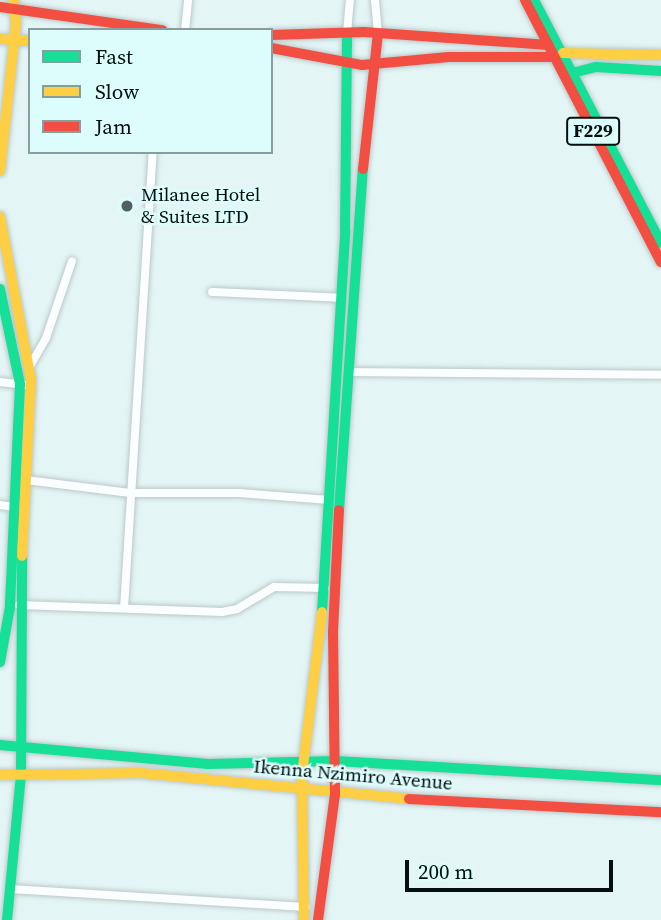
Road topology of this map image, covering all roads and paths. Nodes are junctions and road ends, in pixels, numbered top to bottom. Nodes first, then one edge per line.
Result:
1 (188, 0) edge
2 (350, 0) edge
3 (375, 0) edge
4 (525, 0) edge
5 (534, 0) edge
6 (14, 4) edge
7 (0, 7) edge
8 (151, 28) edge
9 (185, 28) edge
10 (347, 33) junction
11 (378, 34) junction
12 (273, 35) edge
13 (0, 39) edge
14 (14, 41) junction
15 (28, 41) edge
16 (549, 45) junction
17 (273, 48) edge
18 (558, 55) junction
19 (661, 55) edge
20 (344, 63) junction
21 (378, 64) junction
22 (661, 71) edge
23 (572, 74) junction
24 (153, 154) edge
25 (0, 171) edge
26 (0, 217) edge
27 (1, 237) edge
28 (661, 243) edge
29 (72, 261) dead end
30 (661, 262) edge
31 (0, 289) edge
32 (212, 292) dead end
33 (342, 298) junction
34 (30, 366) junction
35 (348, 372) junction
36 (661, 375) edge
37 (0, 382) edge
38 (25, 385) junction
39 (26, 480) junction
40 (130, 493) junction
41 (329, 500) junction
42 (0, 505) edge
43 (15, 507) junction
44 (325, 588) junction
45 (15, 606) junction
46 (124, 608) junction
47 (0, 614) edge
48 (0, 662) edge
49 (0, 745) edge
50 (22, 745) junction
51 (303, 761) junction
52 (337, 761) junction
53 (0, 775) edge
54 (21, 775) junction
55 (661, 780) edge
56 (302, 792) junction
57 (335, 794) junction
58 (661, 812) edge
59 (10, 889) junction
60 (305, 907) junction
61 (5, 919) edge
62 (304, 920) edge
63 (318, 920) edge

1 - 9 street
2 - 10 street
3 - 11 street
4 - 16 street, F229
5 - 18 street, F229
6 - 7 street
6 - 8 street
6 - 14 street
10 - 11 street
10 - 12 street
10 - 20 street
11 - 16 street
11 - 21 street
13 - 14 street
14 - 15 street
14 - 25 street
16 - 18 street, F229
17 - 20 street
18 - 19 street
18 - 21 street
18 - 23 street, F229
18 - 30 street, F229
20 - 21 street
20 - 33 street
21 - 35 street
22 - 23 street
23 - 28 street, F229
24 - 40 street
26 - 27 street
27 - 34 street
29 - 34 street
31 - 38 street
32 - 33 street
33 - 41 street
34 - 38 street
35 - 36 street
35 - 52 street
37 - 38 street
38 - 39 street
38 - 43 street
39 - 40 street
39 - 45 street
40 - 41 street
40 - 46 street
41 - 44 street
42 - 43 street
43 - 45 street
44 - 46 street
44 - 51 street
45 - 46 street
45 - 47 street
45 - 48 street
45 - 50 street
49 - 50 street, Ikenna Nzimiro Avenue
50 - 51 street, Ikenna Nzimiro Avenue
50 - 54 street
51 - 52 street, Ikenna Nzimiro Avenue
51 - 56 street
52 - 55 street, Ikenna Nzimiro Avenue
52 - 57 street
53 - 54 street, Ikenna Nzimiro Avenue
54 - 56 street, Ikenna Nzimiro Avenue
54 - 59 street
56 - 57 street, Ikenna Nzimiro Avenue
56 - 60 street
57 - 58 street, Ikenna Nzimiro Avenue
57 - 63 street
59 - 60 street
59 - 61 street
60 - 62 street

